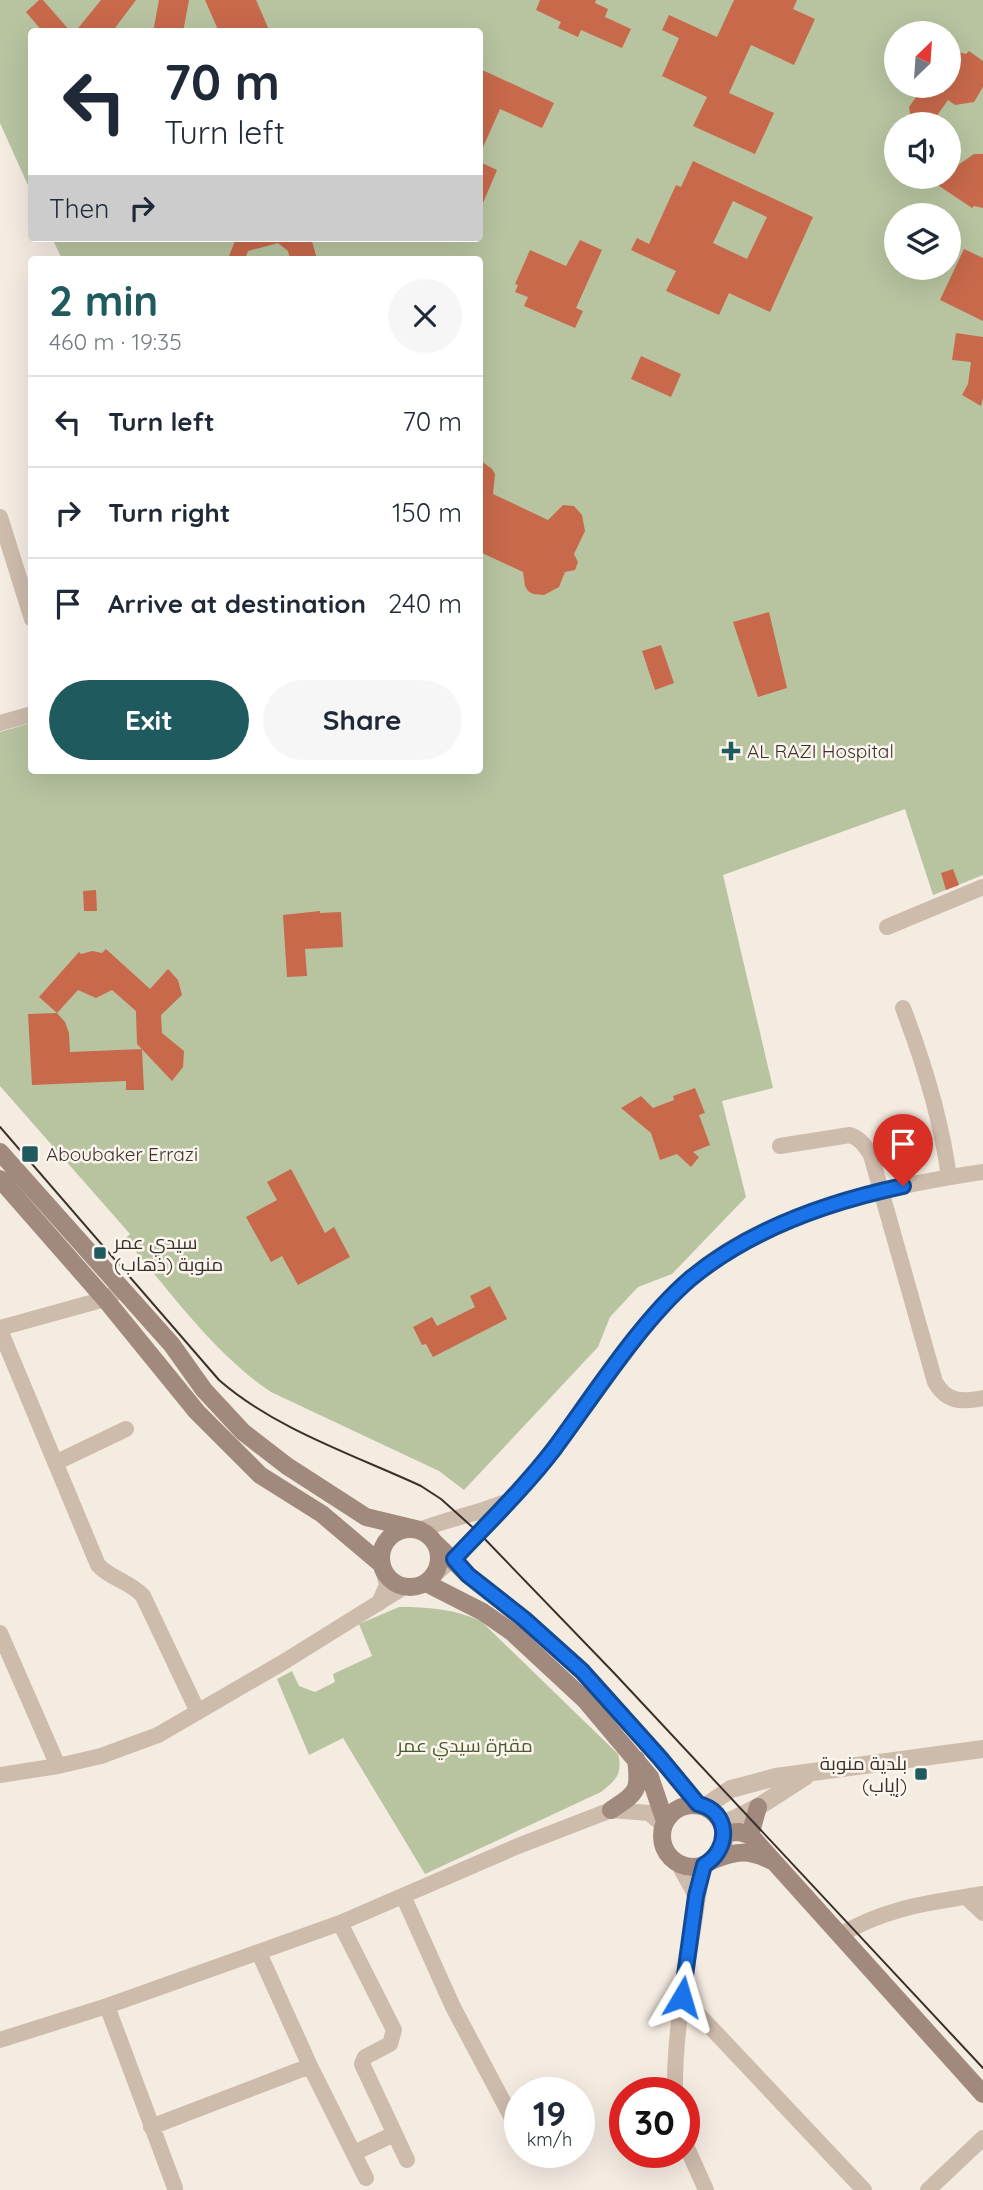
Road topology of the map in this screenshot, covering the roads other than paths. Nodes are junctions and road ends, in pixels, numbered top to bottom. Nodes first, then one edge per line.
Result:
1 (0, 517) edge
2 (28, 606) edge
3 (28, 715) edge
4 (0, 723) edge
5 (983, 887) edge
6 (887, 928) dead end
7 (903, 1008) dead end
8 (780, 1146) dead end
9 (0, 1152) edge
10 (983, 1172) edge
11 (948, 1177) junction
12 (1, 1182) edge
13 (880, 1191) junction
14 (121, 1289) junction
15 (106, 1299) junction
16 (0, 1329) edge
17 (982, 1401) edge
18 (126, 1429) dead end
19 (57, 1462) junction
20 (509, 1501) junction
21 (420, 1530) junction
22 (435, 1542) junction
23 (454, 1559) junction
24 (383, 1569) junction
25 (430, 1579) junction
26 (404, 1587) junction
27 (379, 1603) junction
28 (0, 1633) edge
29 (198, 1712) junction
30 (983, 1749) edge
31 (636, 1759) junction
32 (58, 1766) junction
33 (819, 1769) junction
34 (0, 1775) edge
35 (702, 1805) junction
36 (758, 1807) junction
37 (611, 1810) junction
38 (664, 1823) junction
39 (723, 1829) junction
40 (750, 1835) junction
41 (708, 1863) junction
42 (679, 1865) junction
43 (779, 1865) junction
44 (983, 1894) edge
45 (696, 1896) junction
46 (966, 1897) junction
47 (404, 1898) junction
48 (983, 1913) edge
49 (340, 1923) junction
50 (840, 1935) junction
51 (259, 1952) junction
52 (682, 1997) junction
53 (107, 2006) junction
54 (0, 2040) edge
55 (310, 2066) junction
56 (676, 2077) edge
57 (983, 2094) edge
58 (504, 2103) edge
59 (151, 2127) junction
60 (394, 2134) junction
61 (983, 2138) edge
62 (354, 2153) junction
63 (407, 2160) dead end
64 (696, 2168) edge
65 (366, 2178) dead end
66 (174, 2188) dead end
67 (705, 2190) edge
68 (864, 2190) edge
69 (928, 2190) edge

1 - 2 street
3 - 4 street
5 - 6 street
7 - 11 street
8 - 13 street
9 - 14 main road
10 - 11 street
11 - 13 street
12 - 15 main road
13 - 17 street
13 - 20 street
14 - 15 street
14 - 21 main road
15 - 16 street
15 - 24 main road
16 - 19 street
18 - 19 street
19 - 29 street
20 - 21 street
20 - 23 street
21 - 22 main road
21 - 24 main road
22 - 23 main road
22 - 25 main road
23 - 25 street
23 - 35 main road
24 - 26 main road
24 - 27 street
25 - 26 main road
25 - 31 main road
26 - 27 street
27 - 29 street
28 - 32 street
29 - 32 street
30 - 33 street
31 - 37 main road
31 - 38 main road
32 - 34 street
33 - 35 street
33 - 36 street
35 - 38 main road
35 - 39 main road
36 - 39 street
36 - 40 main road
37 - 38 street
37 - 47 street
38 - 42 main road
39 - 40 main road
39 - 41 main road
40 - 43 main road
41 - 42 main road
41 - 43 main road
41 - 45 street
42 - 45 street
43 - 50 main road
44 - 46 street
45 - 52 street
46 - 48 street
46 - 50 street
47 - 49 street
47 - 58 street
49 - 51 street
49 - 60 street
50 - 57 main road
51 - 53 street
51 - 55 street
52 - 56 street
52 - 68 street
53 - 54 street
53 - 59 street
55 - 59 street
55 - 62 street
59 - 66 street
60 - 62 street
60 - 63 street
61 - 69 street
62 - 65 street
64 - 67 street

